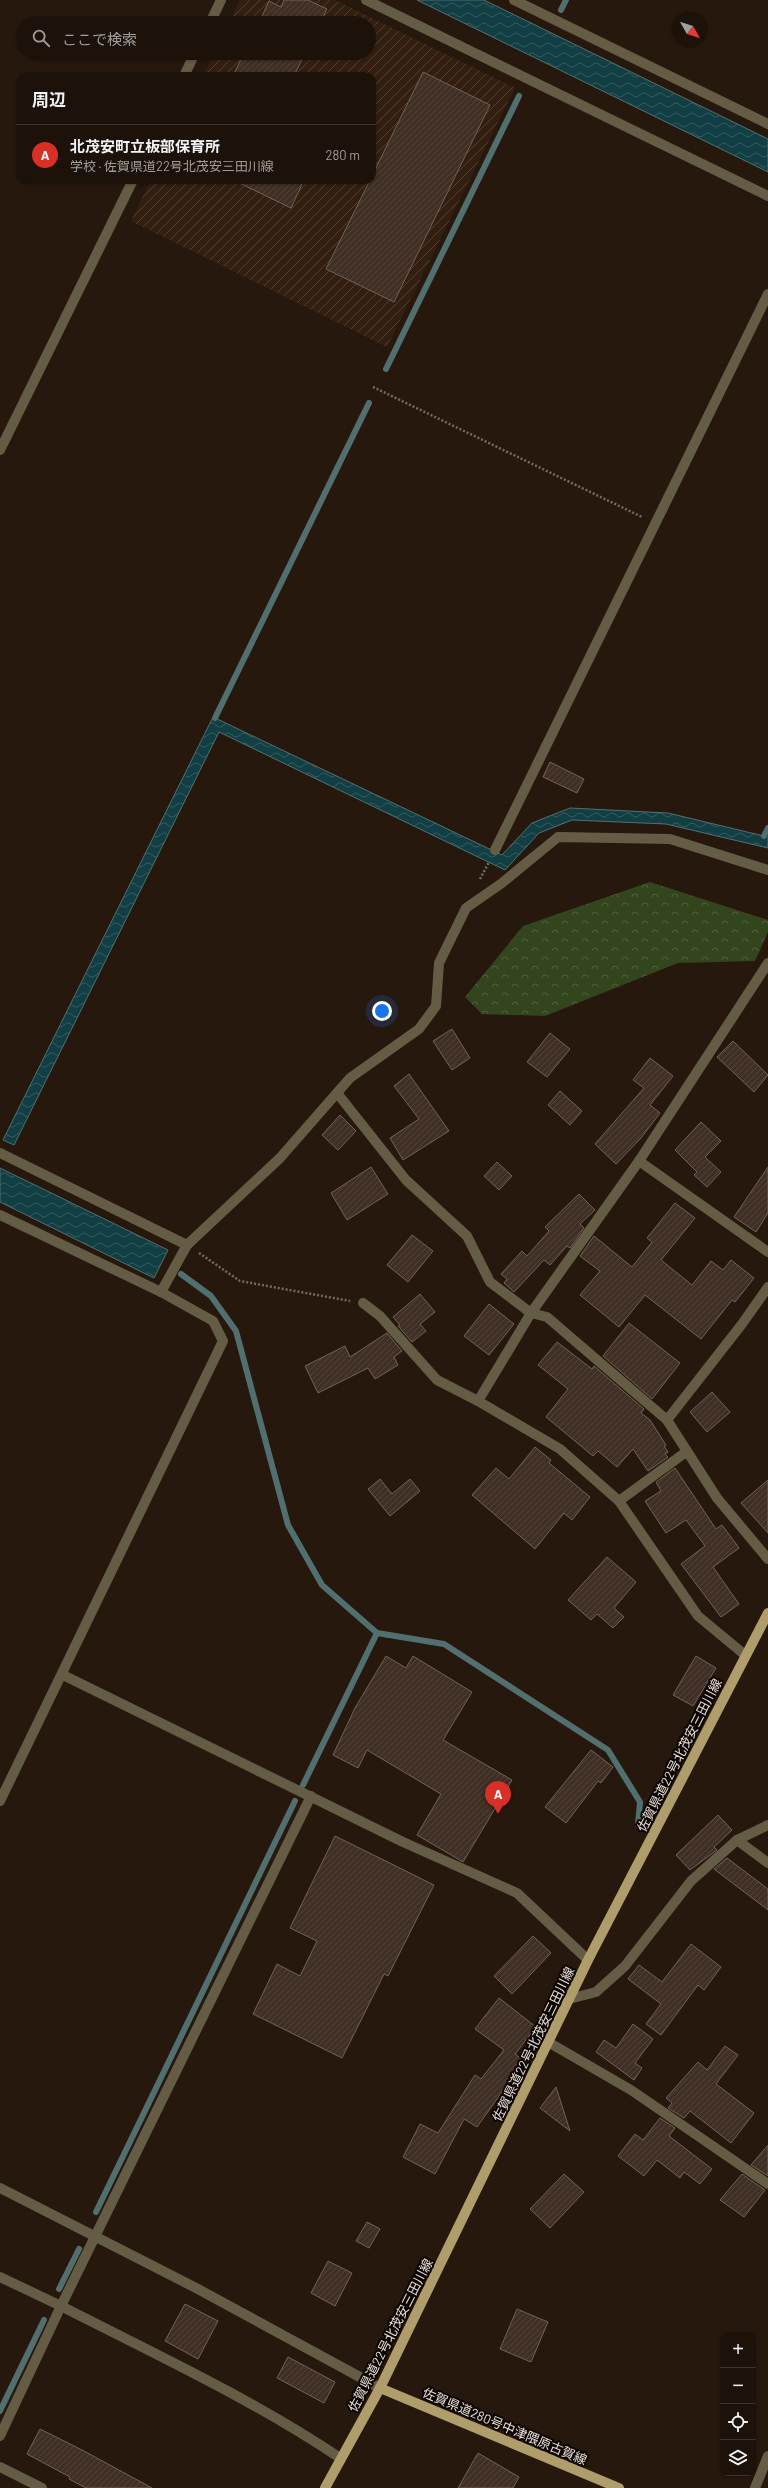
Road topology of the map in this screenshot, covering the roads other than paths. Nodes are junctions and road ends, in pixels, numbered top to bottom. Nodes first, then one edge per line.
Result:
1 (221, 0) edge
2 (366, 0) edge
3 (514, 0) edge
4 (213, 16) edge
5 (192, 60) edge
6 (186, 72) edge
7 (768, 124) edge
8 (131, 184) edge
9 (768, 196) edge
10 (768, 294) edge
11 (0, 450) edge
12 (495, 850) dead end
13 (768, 870) edge
14 (768, 963) edge
15 (337, 1093) junction
16 (0, 1153) edge
17 (639, 1161) junction
18 (0, 1215) edge
19 (187, 1244) junction
20 (768, 1251) edge
21 (768, 1287) edge
22 (161, 1292) junction
23 (363, 1303) road end
24 (531, 1313) junction
25 (478, 1401) junction
26 (667, 1420) junction
27 (686, 1452) junction
28 (619, 1501) junction
29 (768, 1560) edge
30 (768, 1613) edge
31 (745, 1656) junction
32 (63, 1675) junction
33 (311, 1796) junction
34 (0, 1801) edge
35 (768, 1825) edge
36 (737, 1840) junction
37 (768, 1863) edge
38 (588, 1960) junction
39 (569, 1999) junction
40 (548, 2042) junction
41 (768, 2184) edge
42 (0, 2188) edge
43 (95, 2236) junction
44 (0, 2276) edge
45 (61, 2306) junction
46 (380, 2388) junction
47 (0, 2436) edge
48 (768, 2456) edge
49 (340, 2458) junction
50 (0, 2467) edge
51 (42, 2488) edge
52 (324, 2488) edge
53 (619, 2488) edge
54 (754, 2488) edge

1 - 4 street
2 - 9 street
3 - 7 street
5 - 6 street
8 - 11 street
10 - 12 street
13 - 15 street
14 - 17 street
15 - 19 street
15 - 24 street
16 - 19 street
17 - 20 street
17 - 24 street
18 - 22 street
19 - 22 street
21 - 26 street
22 - 32 street
23 - 25 street
24 - 25 street
24 - 26 street
25 - 28 street
26 - 27 street
27 - 28 street
27 - 29 street
28 - 31 street
30 - 31 main road, 佐賀県道22号北茂安三田川線
31 - 38 main road, 佐賀県道22号北茂安三田川線
32 - 33 street
32 - 34 street
33 - 38 street
33 - 43 street
35 - 36 street
36 - 37 street
36 - 39 street
38 - 39 main road, 佐賀県道22号北茂安三田川線
39 - 40 main road, 佐賀県道22号北茂安三田川線
40 - 41 street
40 - 46 main road, 佐賀県道22号北茂安三田川線
42 - 43 street
43 - 45 street
43 - 46 street
44 - 45 street
45 - 47 street
45 - 49 street
46 - 49 main road, 佐賀県道22号北茂安三田川線
46 - 53 main road, 佐賀県道280号中津隈原古賀線
48 - 54 street
49 - 52 main road, 佐賀県道22号北茂安三田川線
50 - 51 street

